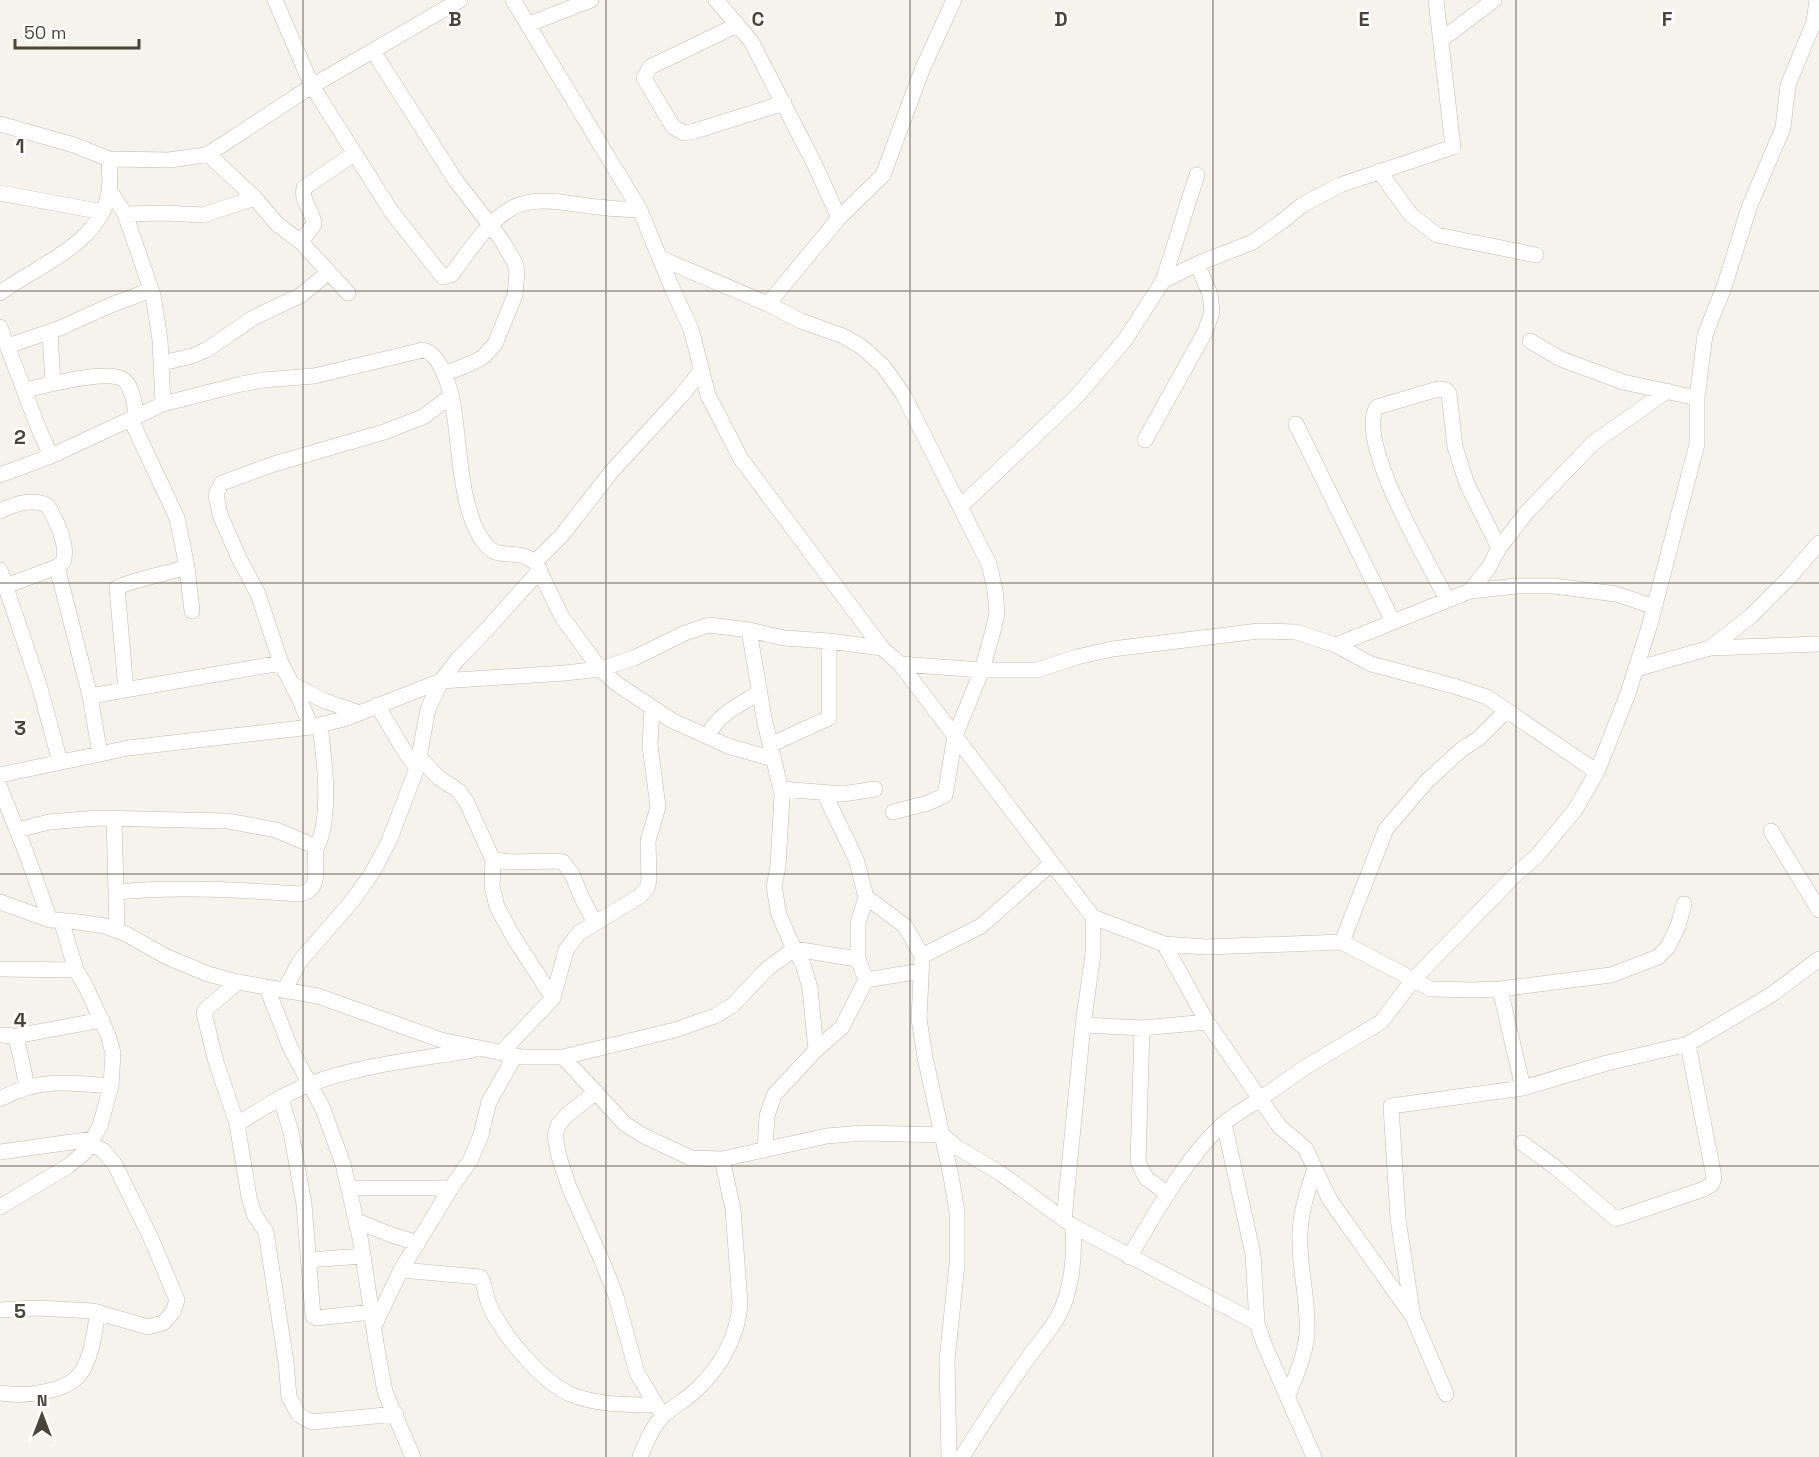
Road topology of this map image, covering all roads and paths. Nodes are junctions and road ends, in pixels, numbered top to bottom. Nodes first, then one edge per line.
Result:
1 (275, 0) edge
2 (460, 0) edge
3 (513, 0) edge
4 (591, 0) edge
5 (716, 0) edge
6 (954, 0) edge
7 (1436, 0) edge
8 (1494, 0) edge
9 (1817, 0) edge
10 (529, 24) junction
11 (737, 25) junction
12 (1441, 40) junction
13 (373, 51) junction
14 (312, 86) junction
15 (784, 103) junction
16 (0, 124) edge
17 (355, 153) junction
18 (208, 154) junction
19 (109, 159) junction
20 (1378, 171) junction
21 (1197, 175) dead end
22 (110, 191) junction
23 (0, 193) edge
24 (255, 198) junction
25 (640, 210) junction
26 (103, 212) junction
27 (125, 214) junction
28 (838, 218) junction
29 (490, 227) junction
30 (302, 242) junction
31 (1536, 255) dead end
32 (660, 258) junction
33 (1197, 264) junction
34 (329, 272) junction
35 (1163, 281) junction
36 (151, 290) junction
37 (0, 293) edge
38 (348, 293) dead end
39 (768, 304) junction
40 (0, 327) edge
41 (50, 332) junction
42 (1530, 341) dead end
43 (8, 346) junction
44 (162, 363) junction
45 (701, 371) junction
46 (444, 374) junction
47 (53, 383) junction
48 (25, 390) junction
49 (1667, 392) junction
50 (451, 396) junction
51 (1697, 398) junction
52 (163, 404) junction
53 (134, 418) junction
54 (1296, 424) dead end
55 (1145, 440) dead end
56 (51, 456) junction
57 (0, 475) edge
58 (961, 506) junction
59 (0, 511) edge
60 (1819, 543) edge
61 (1499, 548) junction
62 (537, 566) junction
63 (57, 567) junction
64 (187, 567) junction
65 (0, 570) edge
66 (6, 586) junction
67 (1470, 591) junction
68 (1447, 599) junction
69 (1655, 607) junction
70 (192, 611) dead end
71 (1393, 622) junction
72 (749, 630) junction
73 (829, 641) junction
74 (1819, 644) edge
75 (1336, 645) junction
76 (882, 648) junction
77 (1710, 648) junction
78 (281, 663) junction
79 (900, 664) junction
80 (600, 669) junction
81 (1636, 669) junction
82 (982, 670) junction
83 (441, 681) junction
84 (292, 684) junction
85 (126, 690) junction
86 (759, 693) junction
87 (90, 696) junction
88 (378, 705) junction
89 (652, 708) junction
90 (1506, 711) junction
91 (360, 713) junction
92 (315, 726) junction
93 (707, 736) junction
94 (955, 736) junction
95 (771, 752) junction
96 (100, 754) junction
97 (60, 762) junction
98 (418, 763) junction
99 (1597, 772) junction
100 (1, 775) edge
101 (781, 789) junction
102 (875, 789) dead end
103 (824, 793) junction
104 (893, 812) dead end
105 (114, 818) junction
106 (17, 830) junction
107 (1771, 831) dead end
108 (317, 847) junction
109 (493, 860) junction
110 (1052, 863) junction
111 (117, 892) junction
112 (866, 897) junction
113 (0, 902) edge
114 (1684, 904) dead end
115 (1819, 910) edge
116 (1093, 917) junction
117 (56, 920) junction
118 (595, 923) junction
119 (117, 930) junction
120 (1342, 942) junction
121 (1164, 944) junction
122 (794, 949) junction
123 (858, 959) junction
124 (1819, 959) edge
125 (922, 964) junction
126 (0, 969) edge
127 (75, 970) junction
128 (866, 980) junction
129 (1413, 980) junction
130 (238, 982) junction
131 (267, 988) junction
132 (1500, 989) junction
133 (284, 991) junction
134 (553, 998) junction
135 (102, 1020) junction
136 (1207, 1022) junction
137 (1083, 1025) junction
138 (1142, 1028) junction
139 (0, 1035) edge
140 (16, 1036) junction
141 (1688, 1044) junction
142 (480, 1049) junction
143 (816, 1050) junction
144 (508, 1055) junction
145 (563, 1057) junction
146 (310, 1084) junction
147 (27, 1086) junction
148 (111, 1086) junction
149 (1523, 1088) junction
150 (596, 1092) junction
151 (0, 1099) edge
152 (281, 1099) junction
153 (1260, 1099) junction
154 (1224, 1123) junction
155 (237, 1124) junction
156 (943, 1135) junction
157 (92, 1141) junction
158 (1522, 1143) dead end
159 (765, 1150) junction
160 (0, 1152) edge
161 (722, 1159) junction
162 (1315, 1169) junction
163 (349, 1188) junction
164 (451, 1188) junction
165 (1168, 1194) junction
166 (0, 1207) edge
167 (357, 1221) junction
168 (1069, 1223) junction
169 (418, 1243) junction
170 (363, 1256) junction
171 (1130, 1257) junction
172 (308, 1260) junction
173 (401, 1270) junction
174 (0, 1310) edge
175 (371, 1311) junction
176 (98, 1312) junction
177 (1413, 1317) junction
178 (1257, 1323) junction
179 (374, 1328) junction
180 (0, 1393) edge
181 (1446, 1394) dead end
182 (1288, 1395) junction
183 (660, 1411) junction
184 (396, 1414) junction
185 (413, 1457) edge
186 (640, 1457) edge
187 (949, 1457) edge
188 (962, 1457) edge
189 (1314, 1457) edge

1 - 14 street
2 - 13 street
3 - 10 street
4 - 10 street
5 - 11 street
6 - 28 street
7 - 12 street
8 - 12 street
9 - 51 street
10 - 25 street
11 - 15 street
11 - 15 street
12 - 20 street
13 - 14 street
13 - 29 street
14 - 17 street
14 - 18 street
15 - 28 street
16 - 19 street
17 - 29 street
17 - 30 street
18 - 19 street
18 - 24 street
19 - 22 street
20 - 31 street
20 - 33 street
21 - 35 street
22 - 26 street
22 - 27 street
23 - 26 street
24 - 27 street
24 - 30 street
25 - 29 street
25 - 32 street
26 - 37 street
27 - 36 street
28 - 39 street
29 - 46 street
30 - 34 street
32 - 39 street
32 - 45 street
33 - 35 street
33 - 55 street
34 - 38 street
34 - 44 street
35 - 58 street
36 - 41 street
36 - 44 street
39 - 58 street
40 - 43 street
41 - 43 street
41 - 47 street
42 - 49 street
43 - 48 street
44 - 52 street
45 - 62 street
45 - 76 street
46 - 50 street
46 - 52 street
47 - 48 street
47 - 53 street
48 - 56 street
49 - 51 street
49 - 61 street
50 - 62 street
50 - 78 street
51 - 69 street
52 - 53 street
53 - 56 street
53 - 64 street
54 - 71 street
56 - 57 street
58 - 82 street
59 - 63 street
60 - 77 street
61 - 67 street
61 - 68 street
62 - 80 street
62 - 83 street
63 - 66 street
63 - 87 street
64 - 70 street
64 - 85 street
65 - 66 street
66 - 97 street
67 - 68 street
67 - 69 street
68 - 71 street
69 - 81 street
71 - 75 street
72 - 73 street
72 - 80 street
72 - 86 street
73 - 76 street
73 - 95 street
74 - 77 street
75 - 82 street
75 - 90 street
76 - 79 street
77 - 81 street
78 - 84 street
78 - 85 street
79 - 82 street
79 - 94 street
80 - 83 street
80 - 89 street
81 - 99 street
82 - 94 street
83 - 88 street
83 - 98 street
84 - 91 street
84 - 92 street
85 - 87 street
86 - 93 street
86 - 95 street
87 - 96 street
88 - 91 street
88 - 98 street
89 - 93 street
89 - 118 street
90 - 99 street
90 - 120 street
91 - 92 street
92 - 96 street
92 - 108 street
93 - 95 street
94 - 104 street
94 - 110 street
95 - 101 street
96 - 97 street
97 - 100 street
98 - 109 street
98 - 133 street
99 - 129 street
100 - 106 street
101 - 103 street
101 - 122 street
102 - 103 street
103 - 112 street
105 - 106 street
105 - 108 street
105 - 111 street
106 - 117 street
107 - 115 street
108 - 111 street
109 - 118 street
109 - 134 street
110 - 116 street
110 - 125 street
111 - 119 street
112 - 123 street
112 - 125 street
113 - 117 street
114 - 132 street
116 - 121 street
116 - 137 street
117 - 119 street
117 - 127 street
118 - 134 street
119 - 130 street
120 - 121 street
120 - 129 street
121 - 136 street
122 - 123 street
122 - 143 street
122 - 145 street
123 - 128 street
124 - 141 street
125 - 128 street
125 - 156 street
126 - 127 street
127 - 135 street
128 - 143 street
129 - 132 street
129 - 153 street
130 - 131 street
130 - 155 street
131 - 133 street
131 - 146 street
132 - 149 street
133 - 142 street
134 - 144 street
135 - 140 street
135 - 148 street
136 - 138 street
136 - 153 street
137 - 138 street
137 - 168 street
138 - 165 street
139 - 140 street
140 - 147 street
141 - 149 street
141 - 158 street
142 - 144 street
142 - 146 street
143 - 159 street
144 - 145 street
144 - 164 street
145 - 150 street
146 - 152 street
146 - 163 street
147 - 148 street
147 - 151 street
148 - 157 street
149 - 177 street
150 - 161 street
150 - 183 street
152 - 155 street
152 - 172 street
153 - 154 street
153 - 162 street
154 - 165 street
154 - 178 street
155 - 184 street
156 - 159 street
156 - 168 street
156 - 187 street
157 - 160 street
157 - 166 street
157 - 176 street
159 - 161 street
161 - 183 street
162 - 177 street
162 - 182 street
163 - 164 street
163 - 167 street
164 - 169 street
165 - 171 street
167 - 169 street
167 - 170 street
168 - 171 street
168 - 188 street
169 - 173 street
170 - 172 street
170 - 175 street
171 - 178 street
172 - 175 street
173 - 179 street
173 - 183 street
174 - 176 street
175 - 179 street
176 - 180 street
177 - 181 street
178 - 182 street
179 - 184 street
182 - 189 street
183 - 186 street
184 - 185 street

